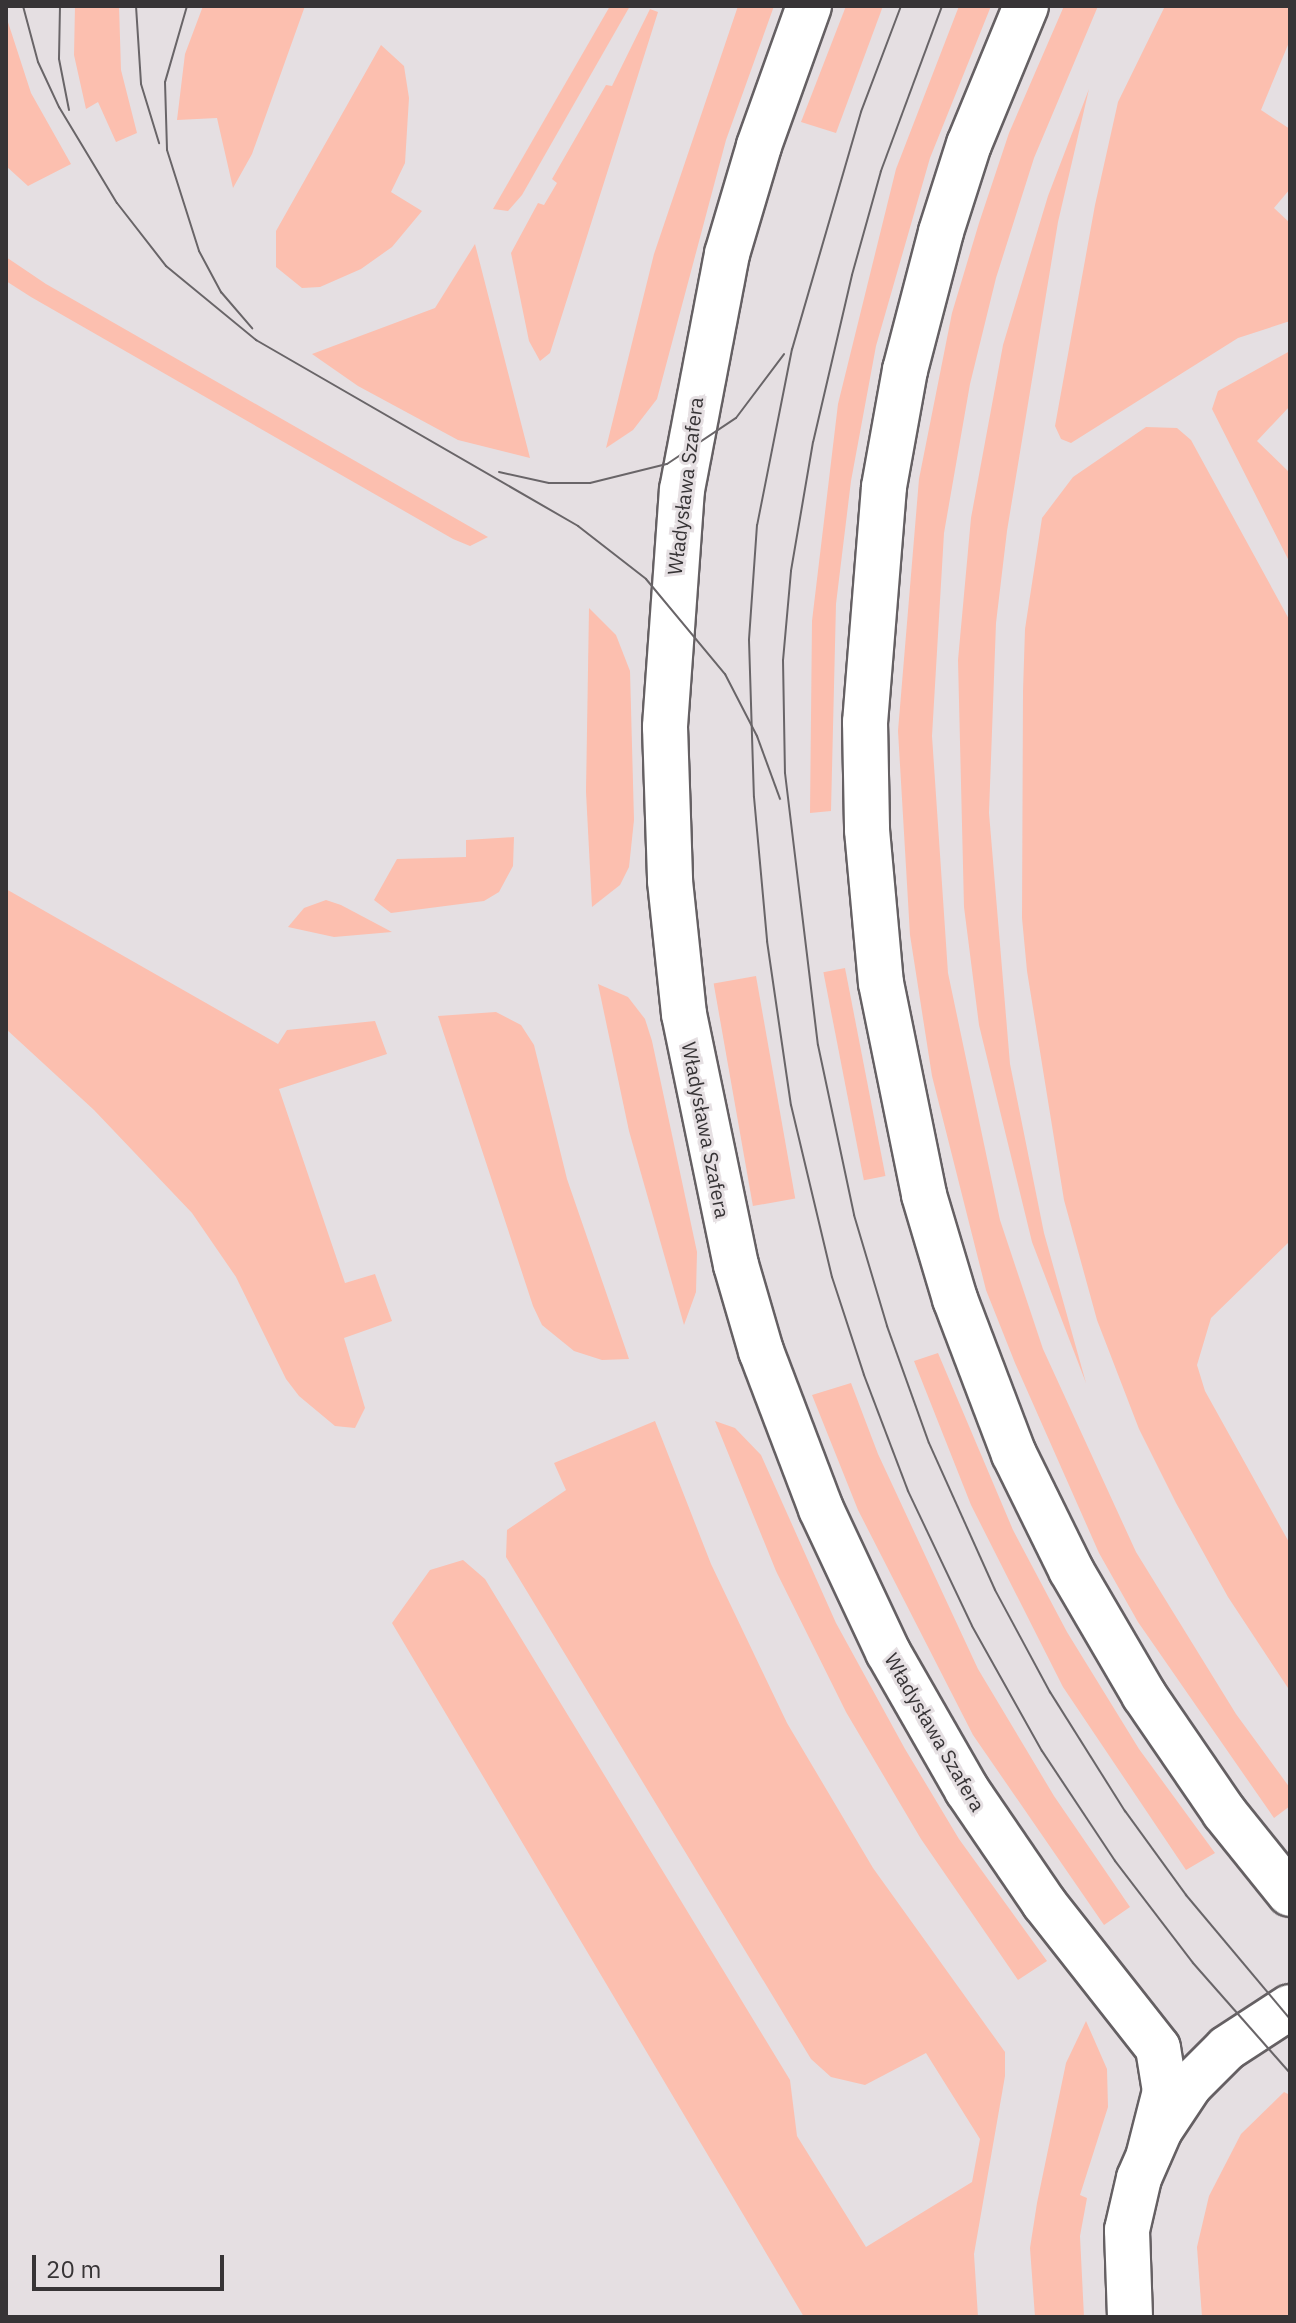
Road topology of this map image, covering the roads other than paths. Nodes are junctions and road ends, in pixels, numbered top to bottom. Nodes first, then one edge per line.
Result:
1 (809, 6) edge
2 (1026, 6) edge
3 (1290, 1894) edge
4 (1290, 2007) edge
5 (1149, 2154) junction
6 (1130, 2317) edge

1 - 5 main road, Władysława Szafera
2 - 3 main road
4 - 5 main road
5 - 6 main road

